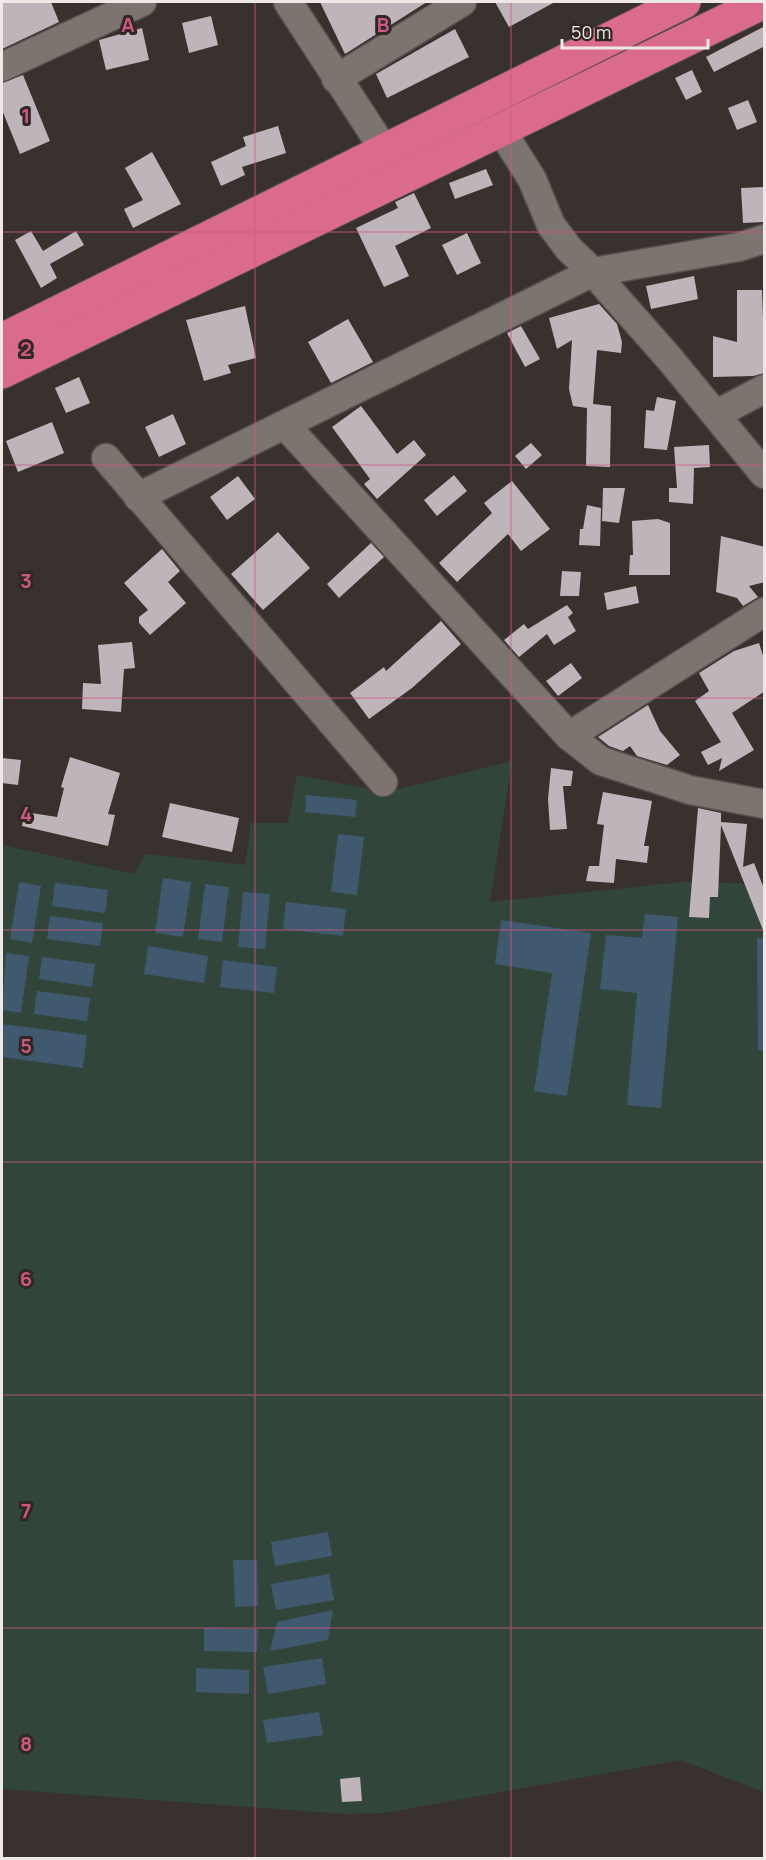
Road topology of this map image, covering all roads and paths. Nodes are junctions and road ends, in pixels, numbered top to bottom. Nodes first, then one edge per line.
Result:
1 (142, 2) edge
2 (288, 2) edge
3 (462, 2) edge
4 (684, 2) edge
5 (765, 2) edge
6 (2, 67) edge
7 (336, 79) junction
8 (501, 130) junction
9 (383, 149) junction
10 (402, 177) junction
11 (765, 238) edge
12 (593, 272) junction
13 (2, 340) edge
14 (2, 372) edge
15 (765, 389) edge
16 (717, 414) junction
17 (285, 425) junction
18 (106, 458) dead end
19 (765, 474) edge
20 (138, 497) junction
21 (765, 612) edge
22 (569, 736) junction
23 (383, 782) dead end
24 (765, 804) edge

1 - 6 street
2 - 7 street
3 - 7 street
4 - 9 highway
5 - 8 highway
7 - 9 street
8 - 10 highway
8 - 12 street
9 - 10 street
9 - 13 highway
10 - 14 highway
11 - 12 street
12 - 16 street
12 - 17 street
15 - 16 street
16 - 19 street
17 - 20 street
17 - 22 street
18 - 20 street
20 - 23 street
21 - 22 street
22 - 24 street

